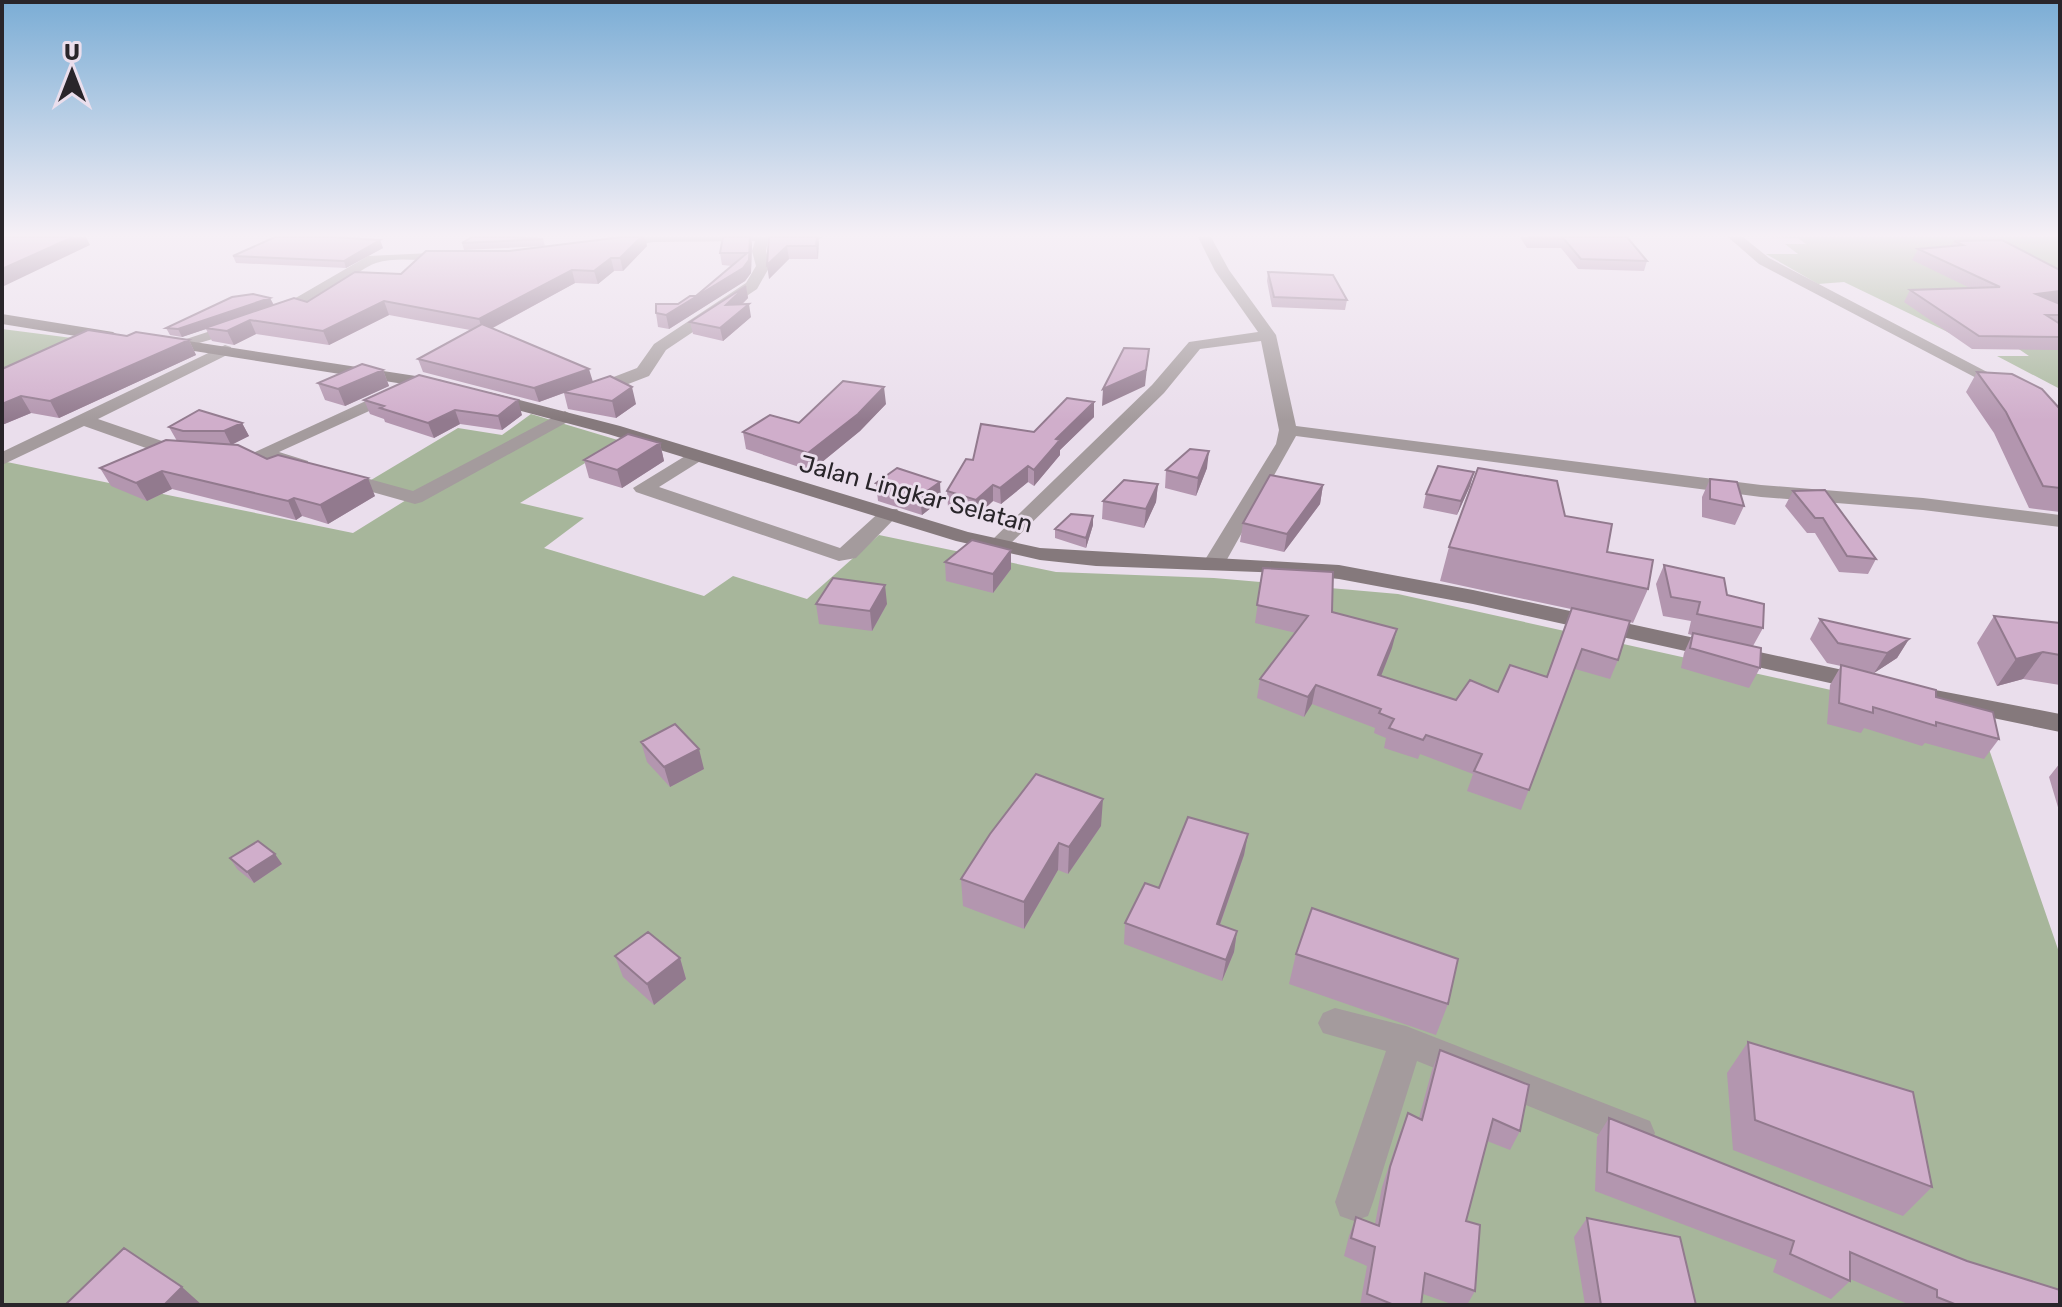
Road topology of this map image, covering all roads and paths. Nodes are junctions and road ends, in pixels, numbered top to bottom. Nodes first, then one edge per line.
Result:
1 (310, 298) edge
2 (734, 298) edge
3 (1241, 298) edge
4 (1835, 298) edge
5 (2, 319) edge
6 (88, 334) junction
7 (1268, 335) junction
8 (179, 344) junction
9 (60, 347) edge
10 (225, 350) junction
11 (422, 380) junction
12 (542, 410) junction
13 (565, 416) junction
14 (2060, 417) edge
15 (81, 419) junction
16 (1288, 430) junction
17 (695, 456) junction
18 (206, 458) edge
19 (2, 459) edge
20 (890, 513) junction
21 (2060, 521) edge
22 (998, 545) junction
23 (1214, 563) junction
24 (2060, 723) edge
25 (1335, 1023) dead end
26 (1406, 1041) junction
27 (1668, 1145) edge
28 (1354, 1202) dead end

1 - 8 street
2 - 12 street
3 - 7 street
4 - 14 street
5 - 6 street, Jalan Lingkar Selatan
6 - 8 street, Jalan Lingkar Selatan
6 - 9 street
7 - 16 street
7 - 22 street
8 - 10 street, Jalan Lingkar Selatan
10 - 11 street, Jalan Lingkar Selatan
10 - 15 street
11 - 12 street, Jalan Lingkar Selatan
11 - 13 street
12 - 13 street, Jalan Lingkar Selatan
13 - 17 street, Jalan Lingkar Selatan
15 - 18 street
15 - 19 street
16 - 21 street
16 - 23 street
17 - 20 street, Jalan Lingkar Selatan
17 - 20 street
20 - 22 street, Jalan Lingkar Selatan
22 - 23 street, Jalan Lingkar Selatan
23 - 24 street, Jalan Lingkar Selatan
25 - 26 street
26 - 27 street
26 - 28 street

